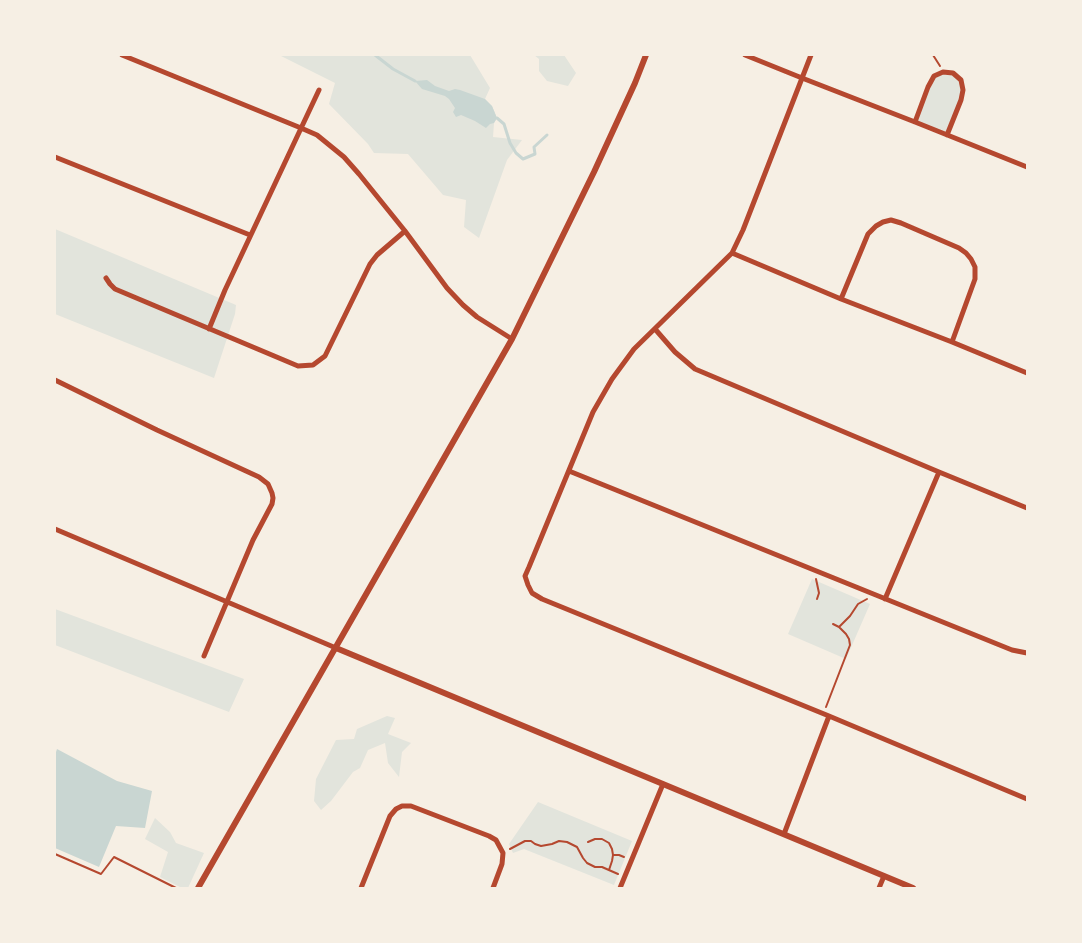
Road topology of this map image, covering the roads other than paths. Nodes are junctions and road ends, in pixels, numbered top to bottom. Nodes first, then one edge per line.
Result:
1 (122, 55) edge
2 (646, 55) edge
3 (745, 55) edge
4 (811, 55) edge
5 (802, 78) junction
6 (319, 90) dead end
7 (915, 122) junction
8 (302, 128) junction
9 (947, 134) junction
10 (55, 156) edge
11 (1027, 167) edge
12 (405, 231) junction
13 (250, 235) junction
14 (732, 253) junction
15 (106, 278) dead end
16 (841, 299) junction
17 (209, 329) junction
18 (655, 329) junction
19 (512, 339) junction
20 (952, 342) junction
21 (1027, 373) edge
22 (55, 380) edge
23 (569, 471) junction
24 (939, 472) junction
25 (1027, 508) edge
26 (55, 528) edge
27 (885, 599) junction
28 (227, 602) junction
29 (336, 648) junction
30 (1027, 653) edge
31 (204, 656) dead end
32 (829, 716) junction
33 (662, 784) junction
34 (1027, 799) edge
35 (784, 834) junction
36 (884, 876) junction
37 (198, 888) edge
38 (361, 888) edge
39 (493, 888) edge
40 (620, 888) edge
41 (879, 888) edge
42 (914, 888) edge

1 - 8 street
2 - 19 street
3 - 5 street
4 - 5 street
5 - 7 street
5 - 14 street
6 - 8 street
7 - 9 street
7 - 9 street
8 - 12 street
8 - 13 street
9 - 11 street
10 - 13 street
12 - 17 street
12 - 19 street
13 - 17 street
14 - 16 street
14 - 18 street
15 - 17 street
16 - 20 street
16 - 20 street
18 - 23 street
18 - 24 street
19 - 29 street
20 - 21 street
22 - 28 street
23 - 27 street
23 - 32 street
24 - 25 street
24 - 27 street
26 - 28 street
27 - 30 street
28 - 29 street
28 - 31 street
29 - 33 street
29 - 37 street
32 - 34 street
32 - 35 street
33 - 35 street
33 - 40 street
35 - 36 street
36 - 41 street
36 - 42 street
38 - 39 street

